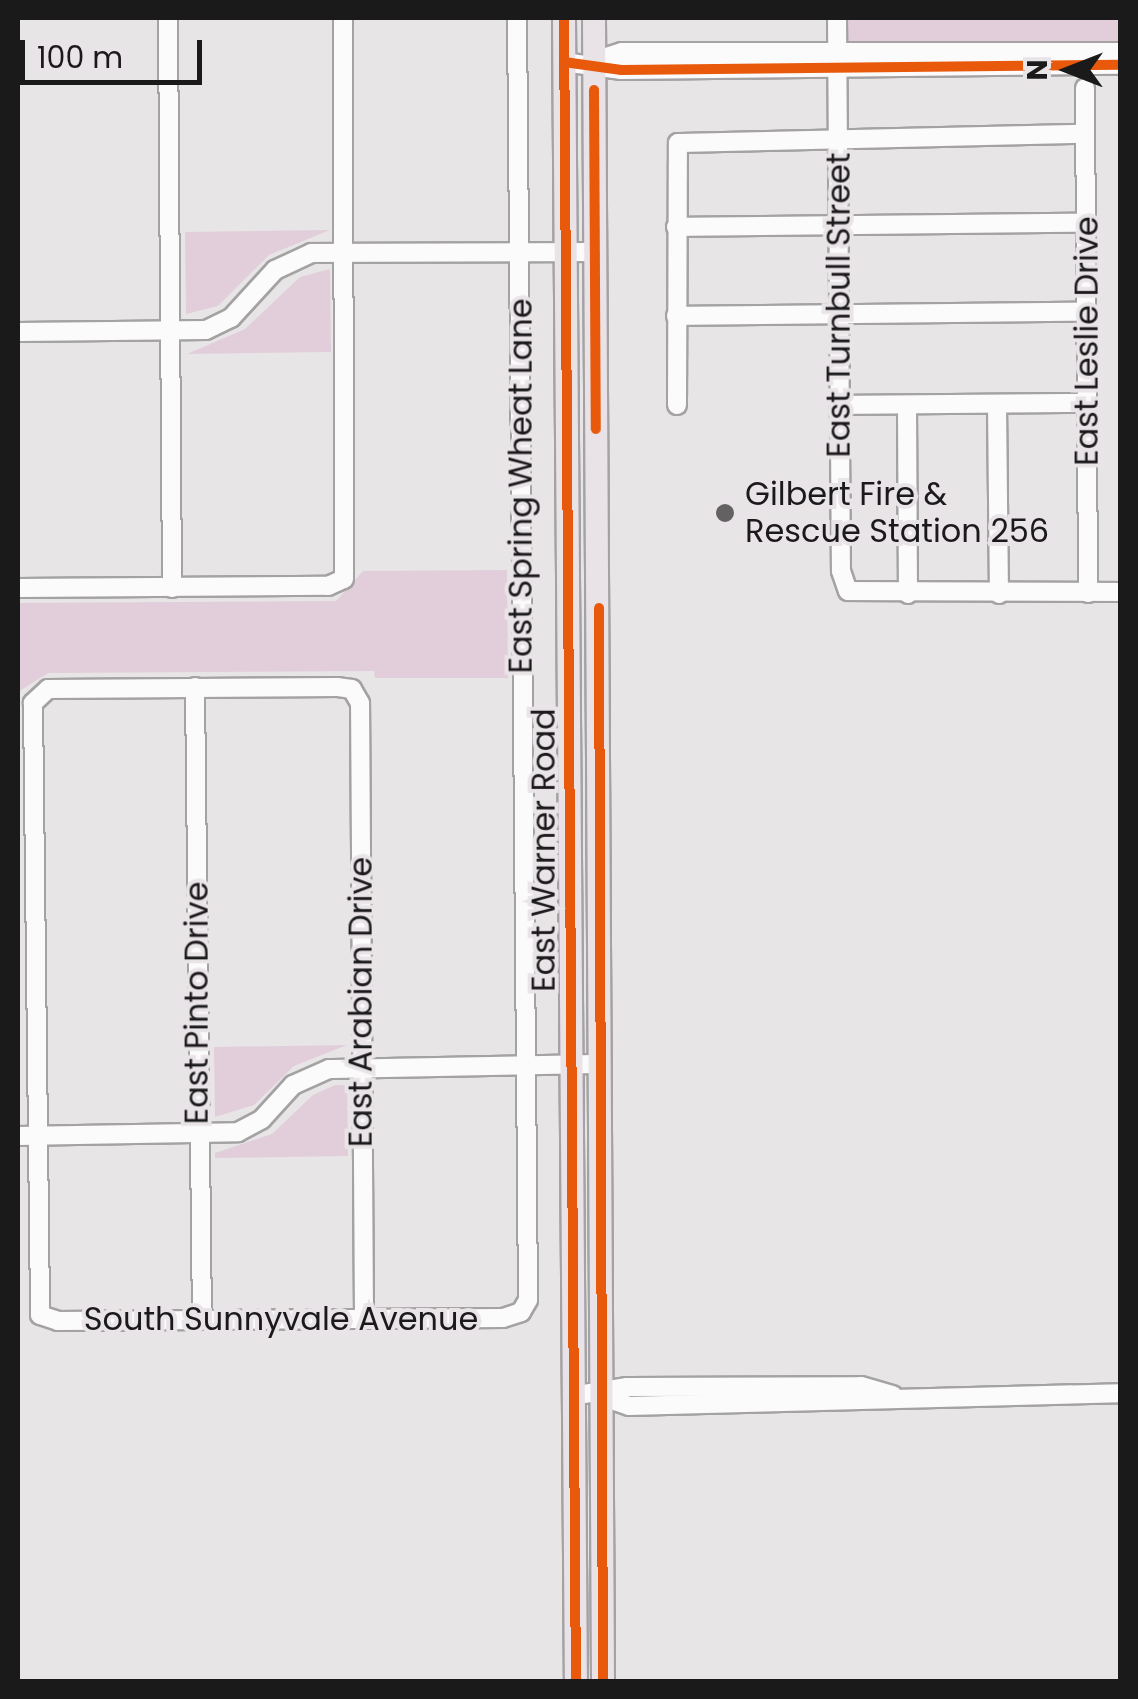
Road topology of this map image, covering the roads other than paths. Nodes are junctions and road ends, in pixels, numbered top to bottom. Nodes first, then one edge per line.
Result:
1 (168, 18) edge
2 (344, 18) edge
3 (517, 18) edge
4 (564, 18) edge
5 (594, 18) edge
6 (837, 18) edge
7 (1120, 52) edge
8 (564, 62) junction
9 (594, 62) junction
10 (838, 62) junction
11 (1120, 65) edge
12 (1085, 88) dead end
13 (1085, 134) junction
14 (838, 136) junction
15 (1086, 224) junction
16 (838, 225) junction
17 (676, 226) junction
18 (520, 251) junction
19 (344, 252) junction
20 (565, 252) junction
21 (594, 252) junction
22 (1086, 312) junction
23 (676, 316) junction
24 (839, 316) junction
25 (18, 332) edge
26 (171, 332) junction
27 (1087, 403) junction
28 (997, 404) junction
29 (840, 405) junction
30 (907, 405) junction
31 (676, 406) dead end
32 (18, 588) edge
33 (172, 588) junction
34 (1120, 592) edge
35 (1088, 593) junction
36 (908, 594) junction
37 (998, 594) junction
38 (568, 608) junction
39 (599, 608) junction
40 (196, 687) junction
41 (599, 1064) junction
42 (571, 1065) junction
43 (525, 1066) junction
44 (360, 1067) junction
45 (198, 1135) junction
46 (26, 1136) edge
47 (522, 1312) joint
48 (364, 1318) junction
49 (202, 1319) junction
50 (1120, 1393) edge
51 (572, 1396) junction
52 (600, 1396) junction
53 (576, 1682) edge
54 (604, 1682) edge

1 - 26 street
2 - 19 street
3 - 18 street, East Spring Wheat Lane
4 - 8 main road, East Warner Road
5 - 9 main road, East Warner Road
6 - 10 street, East Turnbull Street
7 - 10 street
8 - 9 street
8 - 20 main road, East Warner Road
9 - 10 street
9 - 21 main road, East Warner Road
10 - 11 street
10 - 14 street, East Turnbull Street
12 - 13 street, East Leslie Drive
13 - 14 street
13 - 15 street, East Leslie Drive
14 - 16 street, East Turnbull Street
14 - 17 street
15 - 16 street
15 - 22 street, East Leslie Drive
16 - 17 street
16 - 24 street, East Turnbull Street
17 - 23 street
18 - 19 street
18 - 20 street
18 - 43 street, East Spring Wheat Lane
19 - 26 street
19 - 33 street
20 - 21 street
20 - 38 main road, East Warner Road
21 - 39 main road, East Warner Road
22 - 24 street
22 - 27 street, East Leslie Drive
23 - 24 street
23 - 31 street
24 - 29 street, East Turnbull Street
25 - 26 street
26 - 33 street
27 - 28 street
27 - 35 street, East Leslie Drive
28 - 30 street
28 - 37 street
29 - 30 street
29 - 36 street, East Turnbull Street
30 - 36 street
32 - 33 street
34 - 35 street
35 - 37 street
36 - 37 street
38 - 39 main road
38 - 42 main road, East Warner Road
39 - 41 main road, East Warner Road
40 - 44 street, East Arabian Drive
40 - 45 street, East Pinto Drive
40 - 46 street
41 - 42 street
41 - 52 main road, East Warner Road
42 - 43 street
42 - 51 main road, East Warner Road
43 - 44 street
43 - 47 street, East Spring Wheat Lane
44 - 45 street
44 - 48 street, East Arabian Drive
45 - 46 street
45 - 49 street, East Pinto Drive
46 - 49 street, South Sunnyvale Avenue
47 - 48 street, South Sunnyvale Avenue
48 - 49 street, South Sunnyvale Avenue
50 - 52 street
51 - 52 street
51 - 53 main road, East Warner Road
52 - 54 main road, East Warner Road

